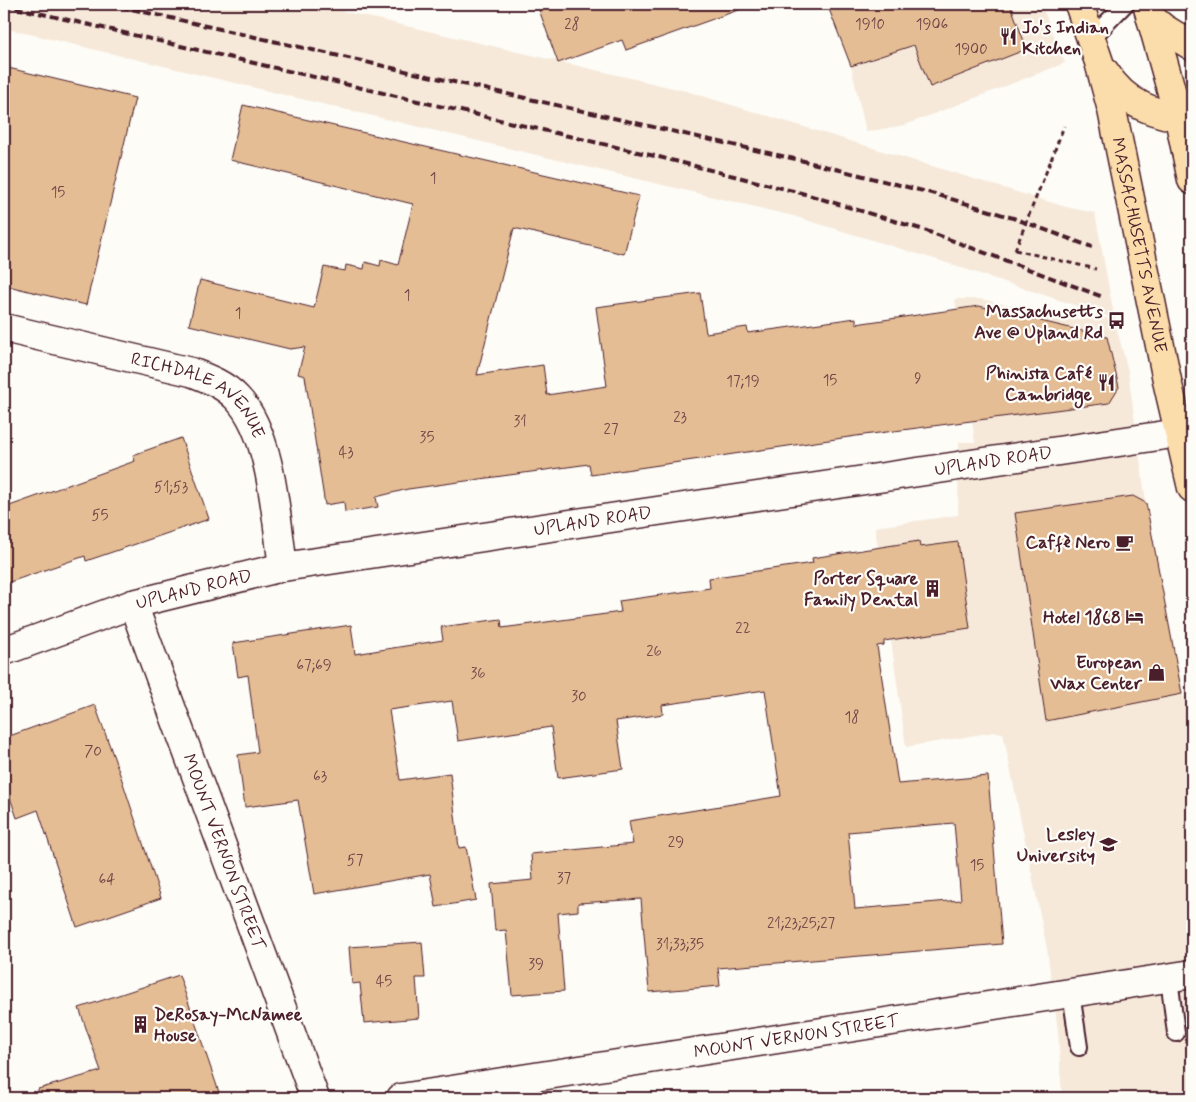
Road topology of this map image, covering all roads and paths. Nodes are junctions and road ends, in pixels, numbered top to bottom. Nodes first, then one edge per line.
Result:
1 (1079, 4) edge
2 (1125, 4) edge
3 (1149, 11) edge
4 (1192, 46) edge
5 (1095, 50) junction
6 (1186, 119) edge
7 (1064, 126) dead end
8 (1192, 180) edge
9 (1096, 269) dead end
10 (4, 328) edge
11 (1186, 432) edge
12 (1192, 488) edge
13 (283, 567) junction
14 (133, 604) junction
15 (4, 651) edge
16 (1181, 976) edge
17 (1070, 993) junction
18 (1176, 1033) dead end
19 (1079, 1047) dead end
20 (316, 1098) edge
21 (401, 1098) edge

1 - 5 main road, MASSACHUSETTS AVENUE
2 - 5 lane
3 - 4 main road
3 - 6 main road
5 - 6 main road
5 - 11 main road, MASSACHUSETTS AVENUE
6 - 8 main road
7 - 9 path, bridge
10 - 13 street, RICHDALE AVENUE
11 - 12 main road, MASSACHUSETTS AVENUE
11 - 13 street, UPLAND ROAD
13 - 14 street, UPLAND ROAD
14 - 15 street, UPLAND ROAD
14 - 20 street, MOUNT VERNON STREET
16 - 17 street, MOUNT VERNON STREET
16 - 18 lane
17 - 19 lane
17 - 21 street, MOUNT VERNON STREET

